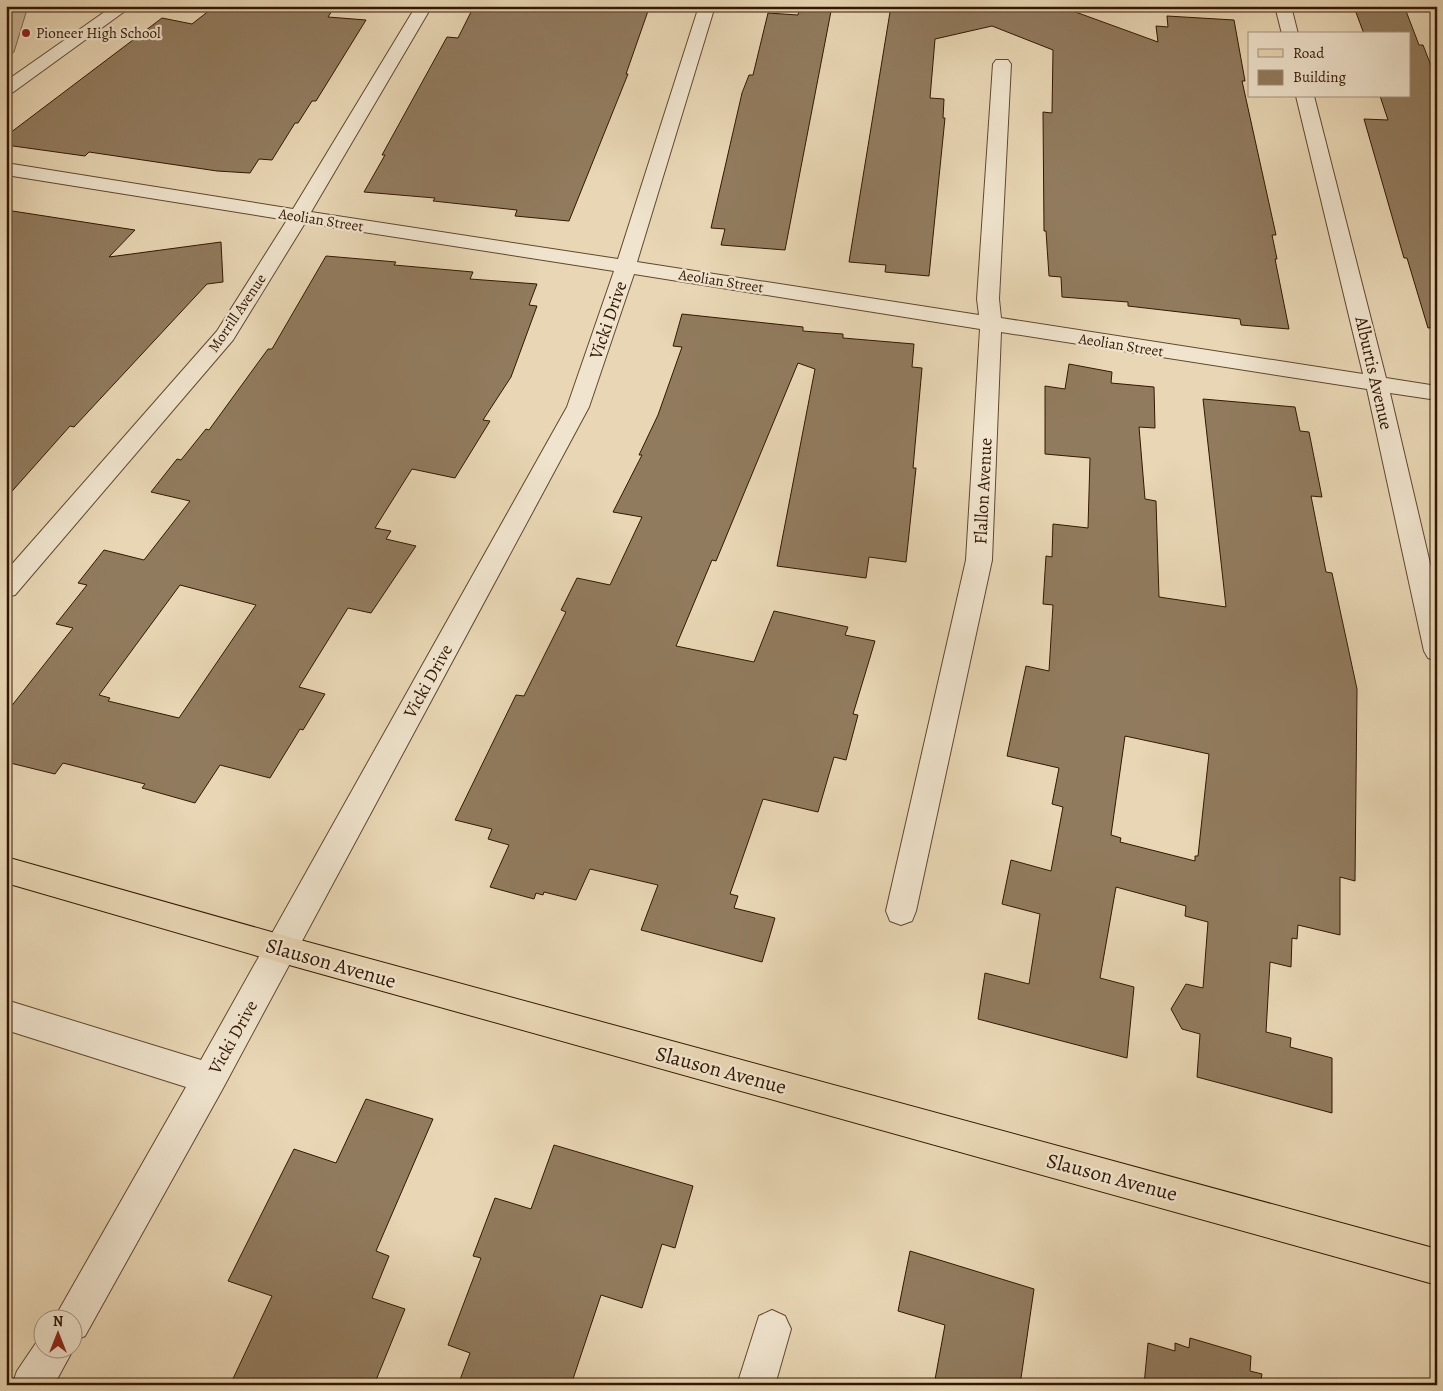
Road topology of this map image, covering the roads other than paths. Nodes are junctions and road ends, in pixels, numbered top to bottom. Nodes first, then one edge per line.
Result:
1 (124, 6) edge
2 (424, 6) edge
3 (707, 6) edge
4 (1283, 6) edge
5 (1290, 32) edge
6 (1002, 64) dead end
7 (6, 89) edge
8 (1305, 98) edge
9 (6, 168) edge
10 (299, 216) junction
11 (626, 266) junction
12 (991, 325) junction
13 (1377, 385) junction
14 (1437, 393) edge
15 (6, 588) edge
16 (1437, 651) edge
17 (6, 870) edge
18 (901, 910) dead end
19 (282, 949) junction
20 (6, 1015) edge
21 (210, 1079) junction
22 (1437, 1267) edge
23 (80, 1308) edge
24 (772, 1329) dead end
25 (49, 1358) edge
26 (31, 1385) edge
27 (756, 1385) edge

1 - 7 street
2 - 10 street, Morrill Avenue
3 - 11 street, Vicki Drive
4 - 5 street
6 - 12 street, Flallon Avenue
8 - 13 street, Alburtis Avenue
9 - 10 street, Aeolian Street
10 - 11 street, Aeolian Street
10 - 15 street, Morrill Avenue
11 - 12 street, Aeolian Street
11 - 19 street, Vicki Drive
12 - 13 street, Aeolian Street
12 - 18 street, Flallon Avenue
13 - 14 street, Aeolian Street
13 - 16 street, Alburtis Avenue
17 - 19 main road, Slauson Avenue
19 - 21 street, Vicki Drive
19 - 22 main road, Slauson Avenue
20 - 21 street
21 - 23 street, Vicki Drive
24 - 27 street
25 - 26 street

